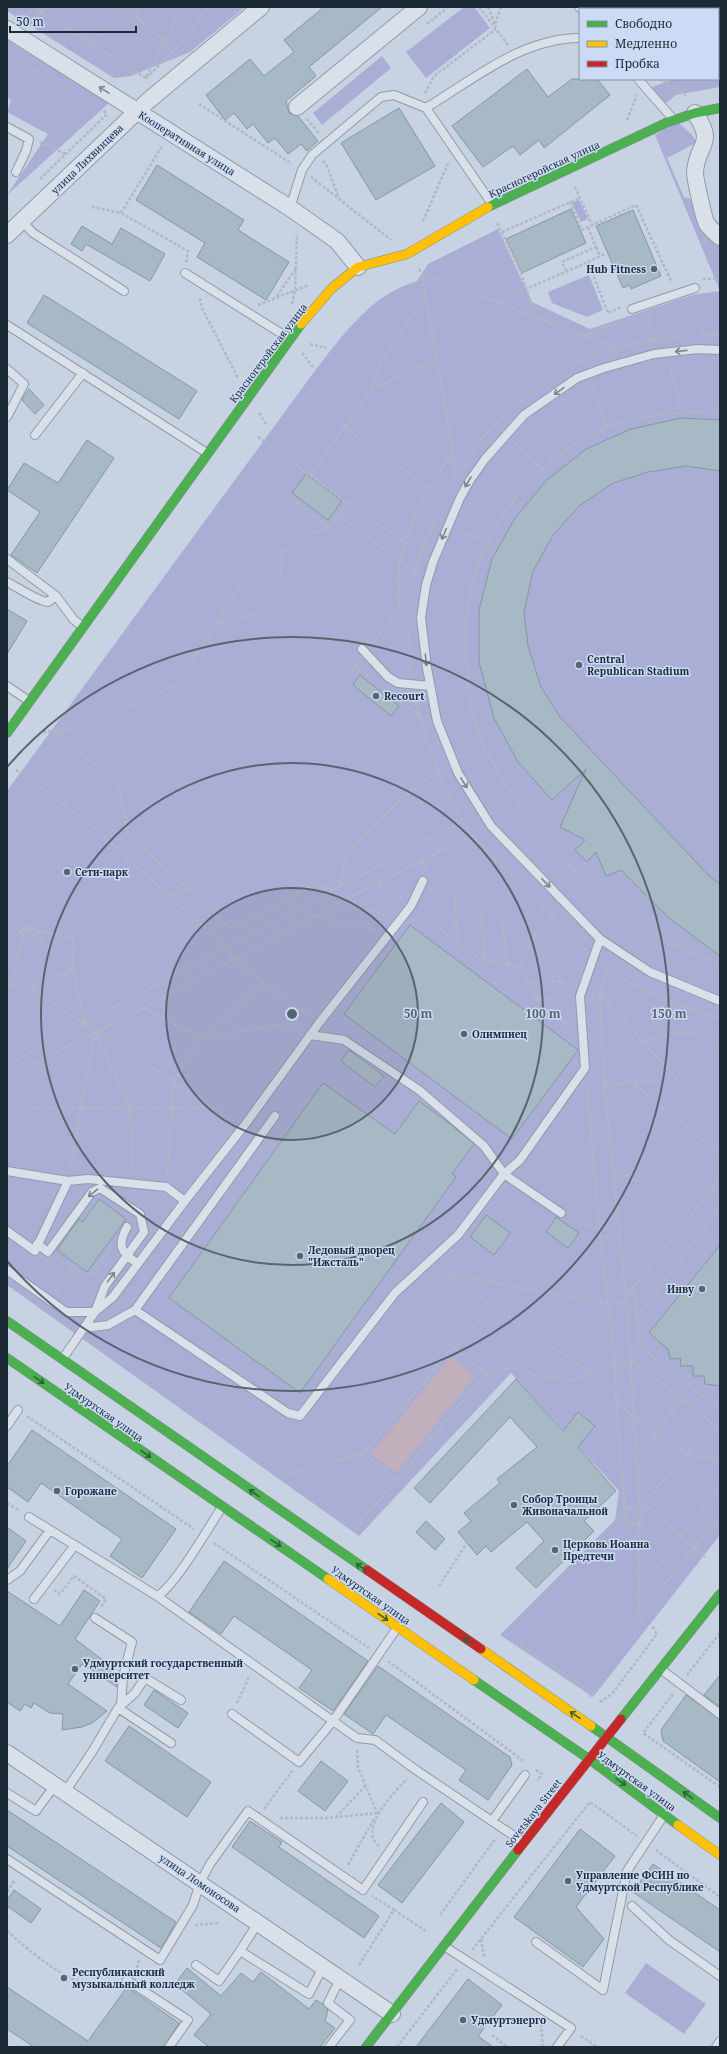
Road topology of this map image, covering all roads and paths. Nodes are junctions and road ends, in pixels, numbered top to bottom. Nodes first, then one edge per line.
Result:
1 (33, 7) edge
2 (44, 7) edge
3 (119, 7) edge
4 (123, 7) edge
5 (137, 7) edge
6 (182, 7) edge
7 (208, 7) edge
8 (261, 7) edge
9 (419, 7) edge
10 (479, 7) edge
11 (488, 7) edge
12 (501, 7) edge
13 (672, 7) edge
14 (679, 7) edge
15 (41, 12) junction
16 (139, 20) junction
17 (494, 24) junction
18 (496, 29) junction
19 (7, 30) edge
20 (579, 38) edge
21 (23, 40) junction
22 (164, 40) junction
23 (91, 44) junction
24 (7, 53) edge
25 (173, 53) junction
26 (514, 54) junction
27 (146, 78) junction
28 (640, 80) edge
29 (661, 80) edge
30 (75, 93) dead end
31 (689, 98) dead end
32 (199, 104) dead end
33 (297, 107) joint
34 (423, 107) junction
35 (720, 108) edge
36 (102, 109) dead end
37 (137, 111) junction
38 (695, 113) junction
39 (674, 120) junction
40 (626, 122) dead end
41 (7, 127) edge
42 (29, 140) junction
43 (327, 143) junction
44 (162, 146) dead end
45 (454, 148) junction
46 (65, 154) junction
47 (302, 170) junction
48 (16, 172) dead end
49 (39, 180) dead end
50 (573, 183) dead end
51 (580, 198) junction
52 (570, 202) junction
53 (493, 204) junction
54 (92, 207) dead end
55 (290, 208) junction
56 (121, 213) junction
57 (494, 217) dead end
58 (22, 221) junction
59 (423, 222) dead end
60 (592, 225) junction
61 (588, 227) junction
62 (502, 232) junction
63 (7, 235) edge
64 (720, 237) edge
65 (391, 240) dead end
66 (596, 246) junction
67 (605, 254) dead end
68 (600, 256) junction
69 (588, 262) junction
70 (358, 267) junction
71 (296, 268) junction
72 (566, 271) junction
73 (185, 273) joint
74 (197, 282) junction
75 (311, 284) dead end
76 (674, 286) dead end
77 (695, 288) dead end
78 (295, 289) junction
79 (527, 289) junction
80 (124, 291) dead end
81 (277, 296) junction
82 (426, 296) junction
83 (497, 302) junction
84 (292, 305) dead end
85 (622, 306) dead end
86 (246, 311) junction
87 (649, 313) dead end
88 (633, 314) joint
89 (642, 315) dead end
90 (536, 317) junction
91 (7, 325) edge
92 (720, 334) edge
93 (586, 336) junction
94 (697, 336) dead end
95 (682, 337) dead end
96 (290, 339) junction
97 (614, 347) junction
98 (720, 350) edge
99 (437, 359) junction
100 (668, 362) dead end
101 (7, 369) edge
102 (83, 373) junction
103 (590, 384) dead end
104 (372, 389) junction
105 (248, 397) junction
106 (516, 405) dead end
107 (511, 410) dead end
108 (682, 412) junction
109 (720, 414) edge
110 (7, 417) edge
111 (343, 426) junction
112 (607, 428) junction
113 (35, 435) dead end
114 (258, 437) dead end
115 (515, 443) dead end
116 (208, 453) junction
117 (453, 453) junction
118 (542, 470) junction
119 (310, 475) junction
120 (456, 479) junction
121 (453, 486) dead end
122 (429, 488) junction
123 (293, 499) dead end
124 (347, 503) junction
125 (338, 515) junction
126 (437, 517) dead end
127 (328, 527) junction
128 (455, 530) dead end
129 (404, 542) junction
130 (488, 542) junction
131 (283, 551) junction
132 (7, 559) edge
133 (399, 560) junction
134 (415, 572) junction
135 (414, 578) dead end
136 (7, 582) edge
137 (279, 587) dead end
138 (56, 596) junction
139 (256, 614) dead end
140 (392, 620) dead end
141 (217, 623) junction
142 (83, 627) junction
143 (408, 627) dead end
144 (362, 649) dead end
145 (413, 685) junction
146 (7, 686) edge
147 (430, 686) junction
148 (30, 701) junction
149 (56, 731) junction
150 (43, 732) dead end
151 (7, 733) edge
152 (16, 770) dead end
153 (438, 772) junction
154 (462, 821) junction
155 (472, 835) junction
156 (430, 837) junction
157 (439, 852) junction
158 (424, 881) dead end
159 (378, 884) junction
160 (340, 886) junction
161 (187, 889) junction
162 (331, 891) junction
163 (169, 895) junction
164 (455, 895) dead end
165 (338, 903) junction
166 (411, 906) junction
167 (482, 912) dead end
168 (313, 916) junction
169 (551, 917) junction
170 (401, 919) junction
171 (502, 922) dead end
172 (25, 927) junction
173 (390, 933) junction
174 (532, 938) junction
175 (600, 939) junction
176 (457, 941) junction
177 (7, 942) edge
178 (227, 947) junction
179 (593, 958) junction
180 (234, 959) junction
181 (484, 960) junction
182 (720, 964) edge
183 (508, 966) junction
184 (520, 968) junction
185 (609, 969) junction
186 (73, 971) junction
187 (7, 978) edge
188 (12, 980) junction
189 (527, 980) junction
190 (562, 982) junction
191 (264, 983) junction
192 (7, 986) edge
193 (16, 986) junction
194 (29, 987) junction
195 (600, 994) junction
196 (538, 999) junction
197 (720, 1001) edge
198 (143, 1008) junction
199 (720, 1018) edge
200 (319, 1023) junction
201 (85, 1024) junction
202 (95, 1031) junction
203 (310, 1035) junction
204 (583, 1036) junction
205 (202, 1038) junction
206 (644, 1042) junction
207 (720, 1042) edge
208 (7, 1065) edge
209 (585, 1068) junction
210 (7, 1078) edge
211 (174, 1081) junction
212 (631, 1082) junction
213 (656, 1082) dead end
214 (680, 1082) dead end
215 (604, 1086) junction
216 (213, 1107) junction
217 (81, 1108) junction
218 (130, 1108) junction
219 (173, 1108) junction
220 (7, 1109) edge
221 (275, 1116) dead end
222 (244, 1126) junction
223 (720, 1154) edge
224 (612, 1168) junction
225 (7, 1171) edge
226 (504, 1174) junction
227 (720, 1179) edge
228 (68, 1181) junction
229 (640, 1182) dead end
230 (133, 1184) junction
231 (166, 1188) junction
232 (713, 1188) junction
233 (720, 1194) edge
234 (185, 1201) junction
235 (720, 1208) edge
236 (561, 1213) dead end
237 (585, 1224) dead end
238 (127, 1227) dead end
239 (599, 1230) junction
240 (7, 1231) edge
241 (619, 1236) junction
242 (600, 1237) junction
243 (113, 1243) dead end
244 (37, 1244) junction
245 (48, 1252) junction
246 (126, 1256) junction
247 (138, 1264) junction
248 (73, 1267) junction
249 (7, 1270) edge
250 (92, 1275) junction
251 (105, 1286) junction
252 (633, 1287) junction
253 (626, 1297) junction
254 (50, 1300) junction
255 (626, 1303) junction
256 (492, 1304) junction
257 (607, 1304) junction
258 (135, 1310) junction
259 (95, 1312) junction
260 (637, 1318) junction
261 (7, 1321) edge
262 (84, 1328) junction
263 (455, 1349) junction
264 (7, 1358) edge
265 (62, 1359) junction
266 (630, 1359) junction
267 (615, 1364) junction
268 (589, 1373) junction
269 (485, 1374) junction
270 (615, 1391) junction
271 (682, 1399) junction
272 (616, 1401) junction
273 (18, 1410) joint
274 (720, 1410) edge
275 (634, 1416) junction
276 (713, 1424) junction
277 (7, 1426) edge
278 (720, 1429) edge
279 (656, 1435) junction
280 (364, 1452) junction
281 (688, 1453) junction
282 (636, 1458) junction
283 (720, 1460) edge
284 (282, 1476) dead end
285 (397, 1480) junction
286 (720, 1486) edge
287 (644, 1504) junction
288 (222, 1506) junction
289 (640, 1508) junction
290 (624, 1509) junction
291 (720, 1516) edge
292 (29, 1517) dead end
293 (639, 1525) junction
294 (355, 1527) dead end
295 (50, 1530) junction
296 (203, 1535) junction
297 (680, 1536) junction
298 (467, 1543) dead end
299 (75, 1545) junction
300 (695, 1549) junction
301 (705, 1557) dead end
302 (7, 1580) edge
303 (647, 1580) dead end
304 (439, 1586) dead end
305 (60, 1594) dead end
306 (720, 1594) edge
307 (157, 1596) junction
308 (34, 1600) dead end
309 (639, 1617) junction
310 (95, 1618) joint
311 (642, 1625) dead end
312 (652, 1626) dead end
313 (397, 1627) junction
314 (516, 1643) dead end
315 (378, 1654) junction
316 (254, 1665) junction
317 (661, 1670) junction
318 (595, 1690) dead end
319 (181, 1700) dead end
320 (600, 1702) dead end
321 (120, 1706) junction
322 (232, 1714) joint
323 (720, 1714) edge
324 (333, 1721) junction
325 (643, 1733) dead end
326 (607, 1737) junction
327 (357, 1738) junction
328 (171, 1743) dead end
329 (7, 1753) edge
330 (589, 1759) junction
331 (299, 1762) junction
332 (527, 1764) dead end
333 (532, 1767) dead end
334 (416, 1770) junction
335 (525, 1775) dead end
336 (366, 1786) junction
337 (533, 1786) dead end
338 (720, 1787) edge
339 (60, 1788) junction
340 (7, 1793) edge
341 (423, 1802) dead end
342 (590, 1802) dead end
343 (377, 1813) junction
344 (665, 1815) junction
345 (336, 1817) junction
346 (258, 1818) junction
347 (720, 1818) edge
348 (492, 1821) junction
349 (503, 1828) junction
350 (524, 1843) junction
351 (377, 1844) dead end
352 (720, 1855) edge
353 (7, 1859) edge
354 (342, 1875) junction
355 (200, 1883) junction
356 (363, 1890) junction
357 (632, 1906) dead end
358 (394, 1910) junction
359 (436, 1920) dead end
360 (218, 1922) dead end
361 (258, 1923) junction
362 (181, 1926) junction
363 (432, 1926) dead end
364 (7, 1931) edge
365 (428, 1932) junction
366 (423, 1938) dead end
367 (536, 1942) dead end
368 (443, 1945) junction
369 (142, 1948) junction
370 (240, 1951) junction
371 (465, 1959) junction
372 (196, 1965) dead end
373 (359, 1965) dead end
374 (323, 1967) junction
375 (720, 1976) edge
376 (340, 1979) junction
377 (130, 1982) junction
378 (540, 2009) junction
379 (392, 2014) junction
380 (571, 2028) junction
381 (492, 2035) dead end
382 (720, 2041) edge
383 (169, 2047) edge
384 (329, 2047) edge
385 (366, 2047) edge
386 (396, 2047) edge
387 (507, 2047) edge
388 (543, 2047) edge
389 (557, 2047) edge
390 (597, 2047) edge
391 (716, 2047) edge

1 - 15 path
2 - 15 path
3 - 23 path
4 - 16 path
5 - 16 path
6 - 22 path
7 - 25 path
8 - 37 street, улица Лихвинцева
9 - 33 street
10 - 18 path
11 - 17 path
12 - 17 path
13 - 14 lane
15 - 21 path
15 - 23 path
16 - 22 path
17 - 18 path
18 - 26 path
18 - 34 path
19 - 21 street, Кооперативная улица
20 - 26 lane
37 -> 21 street, Кооперативная улица
22 - 25 path
22 - 27 path
23 - 27 path
24 - 30 path
25 - 27 path
26 - 34 lane
28 - 39 lane
28 - 40 path
29 - 31 path
32 - 47 path
33 - 43 path
34 - 43 lane
34 - 45 lane
35 - 38 main road, Красногеройская улица
36 - 46 path
37 - 55 street, Кооперативная улица
37 - 58 street, улица Лихвинцева
38 - 39 main road, Красногеройская улица
38 - 64 street
39 - 53 main road, Красногеройская улица
41 - 42 lane
42 - 46 path
42 - 48 lane
43 - 47 lane
44 - 56 path
45 - 53 lane
45 - 59 path
46 - 49 path
47 - 55 lane
47 - 65 path
50 - 51 path
51 - 52 path
51 - 60 path
52 - 61 path
52 - 62 path
53 - 70 main road, Красногеройская улица
54 - 56 path
55 - 70 street, Кооперативная улица
55 - 71 path
56 - 73 path
57 - 62 path
58 - 63 street, улица Лихвинцева
58 - 80 lane
60 - 61 path
60 - 76 path
61 - 66 path
62 - 79 path
66 - 68 path
66 - 72 path
67 - 68 path
68 - 69 path
69 - 72 path
69 - 85 path
70 - 96 main road, Красногеройская улица
71 - 78 path
71 - 81 path
72 - 79 path
73 - 74 lane
74 - 86 lane
74 - 105 path
75 - 78 path
77 - 88 lane
78 - 81 path
78 - 84 path
79 - 83 path
79 - 90 path
81 - 86 path
82 - 83 path
82 - 99 path
82 - 104 path
83 - 90 path
86 - 96 lane
87 - 89 path
88 - 93 path
90 - 93 path
91 - 102 lane
92 - 94 path
93 - 97 path
95 - 97 path
96 - 105 main road, Красногеройская улица
97 - 106 path
98 -> 147 lane
99 - 104 path
99 - 117 path
100 - 108 path
101 - 110 lane
102 - 113 lane
102 - 116 lane
103 - 112 path
104 - 111 path
105 - 116 main road, Красногеройская улица
107 - 120 path
108 - 109 path
108 - 112 path
111 - 119 path
111 - 122 path
112 - 118 path
114 - 119 path
115 - 118 path
116 - 142 main road, Красногеройская улица
117 - 120 path
117 - 122 path
118 - 130 path
119 - 124 path
120 - 121 path
122 - 129 path
123 - 127 path
124 - 125 path
124 - 129 path
125 - 127 path
125 - 133 path
126 - 134 path
127 - 131 path
128 - 130 path
129 - 133 path
130 - 182 path
131 - 137 path
131 - 141 path
132 - 138 lane
133 - 134 path
133 - 140 path
134 - 135 path
136 - 138 lane
138 - 142 lane
139 - 141 path
141 - 149 path
142 - 148 main road, Красногеройская улица
143 - 145 path
144 - 145 lane
145 - 147 lane
145 - 153 path
146 - 148 lane
147 -> 175 lane
148 - 151 main road, Красногеройская улица
149 - 150 path
149 - 161 path
152 - 163 path
153 - 154 path
153 - 160 path
154 - 155 path
154 - 156 path
155 - 157 path
155 - 169 path
156 - 157 path
156 - 160 path
157 - 159 path
158 - 166 lane
159 - 165 path
159 - 166 path
160 - 162 path
161 - 162 path
161 - 163 path
162 - 178 path
163 - 178 path
164 - 176 path
165 - 168 path
165 - 170 path
166 - 170 lane
166 - 176 path
167 - 181 path
168 - 173 path
168 - 180 path
169 - 174 path
169 - 179 path
170 - 173 lane
171 - 183 path
172 - 177 path
172 - 186 path
172 - 186 path
172 - 188 path
173 - 200 lane
174 - 184 path
174 - 190 path
175 - 179 lane
175 - 197 lane
176 - 181 path
178 - 180 path
178 - 201 path
179 - 185 path
179 - 204 lane
180 - 191 path
180 - 198 path
181 - 183 path
183 - 184 path
184 - 189 path
185 - 195 path
185 - 199 path
186 - 194 path
186 - 201 path
187 - 188 path
188 - 193 path
189 - 190 path
189 - 196 path
190 - 196 path
191 - 200 path
191 - 205 path
192 - 193 path
193 - 194 path
194 - 201 path
195 - 206 path
195 - 215 path
196 - 204 path
198 - 202 path
198 - 205 path
200 - 203 lane
200 - 205 path
201 - 202 path
201 - 208 path
202 - 210 path
202 - 211 path
202 - 217 path
202 - 218 path
203 - 222 lane
203 - 226 lane
204 - 209 lane
205 - 211 path
206 - 207 path
206 - 214 path
209 - 226 lane
209 - 239 path
211 - 216 path
211 - 219 path
212 - 213 path
212 - 215 path
212 - 223 path
215 - 224 path
216 - 219 path
216 - 222 path
217 - 218 path
217 - 220 path
217 - 228 path
218 - 219 path
218 - 230 path
219 - 231 path
221 - 258 lane
222 - 234 lane
224 - 229 path
224 - 241 path
225 - 228 lane
226 - 236 lane
226 - 258 lane
227 - 232 path
228 - 230 lane
228 - 244 lane
230 - 231 lane
231 - 234 lane
232 - 233 path
232 - 252 path
234 - 247 lane
235 - 260 path
237 - 239 path
238 - 246 lane
239 - 242 path
240 - 244 lane
241 - 242 path
241 - 253 path
242 - 257 path
243 - 250 path
244 - 245 lane
246 -> 245 lane
245 - 248 path
246 - 247 lane
251 -> 246 lane
247 - 259 lane
248 - 250 path
248 - 254 path
249 - 254 lane
250 - 251 path
251 - 259 lane
252 - 253 path
252 - 260 path
253 - 255 path
254 - 259 lane
255 - 257 path
255 - 266 path
256 - 257 path
256 - 263 path
256 - 268 path
257 - 267 path
258 - 262 lane
259 - 262 lane
260 - 274 path
261 - 265 main road, Удмуртская улица
262 - 265 lane
263 - 269 path
263 - 280 path
264 -> 288 main road, Удмуртская улица
326 -> 265 main road, Удмуртская улица
266 - 267 path
266 - 271 path
266 - 275 path
267 - 268 path
267 - 270 path
268 - 269 path
268 - 270 path
269 - 285 path
270 - 272 path
271 - 276 path
271 - 279 path
272 - 275 path
272 - 290 path
273 - 277 lane
273 - 296 path
275 - 279 path
275 - 282 path
276 - 278 path
276 - 281 path
279 - 281 path
279 - 282 path
280 - 284 path
280 - 285 path
281 - 283 path
281 - 287 path
282 - 289 path
285 - 294 path
286 - 297 path
287 - 289 path
287 - 297 path
288 - 296 lane
288 -> 313 main road, Удмуртская улица
289 - 290 path
289 - 293 path
290 - 293 path
291 - 300 path
292 - 295 lane
293 - 309 path
295 - 299 lane
295 - 302 lane
296 - 307 lane
296 - 315 path
297 - 300 path
297 - 303 path
298 - 304 path
299 - 307 lane
299 - 308 lane
300 - 301 path
300 - 309 path
305 - 310 path
306 - 317 main road, Sovetskaya Street
307 - 316 lane
309 - 311 path
310 - 321 lane
312 - 320 path
313 - 315 lane
313 - 330 main road, Удмуртская улица
314 - 318 path
315 - 324 lane
315 - 332 path
316 - 322 path
316 - 324 lane
317 - 323 lane
317 - 326 main road, Sovetskaya Street
319 - 321 lane
321 - 328 lane
321 - 339 lane
322 - 331 lane
324 - 327 lane
324 - 331 lane
325 - 338 path
326 - 330 main road, Sovetskaya Street
347 -> 326 main road, Удмуртская улица
327 - 334 lane
327 - 336 path
329 - 339 street, улица Ломоносова
330 -> 344 main road, Удмуртская улица
330 - 350 main road, Sovetskaya Street
331 - 346 path
333 - 337 path
334 - 343 path
334 - 348 lane
335 - 348 lane
336 - 343 path
336 - 345 path
339 - 340 lane
339 - 355 street, улица Ломоносова
341 - 356 lane
342 - 371 path
343 - 345 path
343 - 351 path
343 - 354 path
344 - 352 main road, Удмуртская улица
344 - 367 lane
345 - 346 path
346 - 354 lane
346 - 355 lane
348 - 349 lane
349 - 350 lane
349 - 359 path
350 - 368 main road, Sovetskaya Street
353 - 369 lane
354 - 356 lane
355 - 361 street, улица Ломоносова
355 - 362 lane
356 - 358 path
357 - 375 lane
358 - 365 path
358 - 373 path
360 - 362 path
361 - 370 lane
361 - 374 street, улица Ломоносова
362 - 369 lane
363 - 365 path
364 - 377 path
365 - 366 path
368 - 371 lane
368 - 379 main road, Sovetskaya Street
369 - 377 path
370 - 372 lane
370 - 374 lane
371 - 378 lane
371 - 386 path
374 - 376 street, улица Ломоносова
376 - 379 street, улица Ломоносова
376 - 384 lane
377 - 383 lane
378 - 380 lane
378 - 388 path
379 - 385 main road, Sovetskaya Street
380 - 389 lane
380 - 390 path
381 - 387 path
382 - 391 lane

